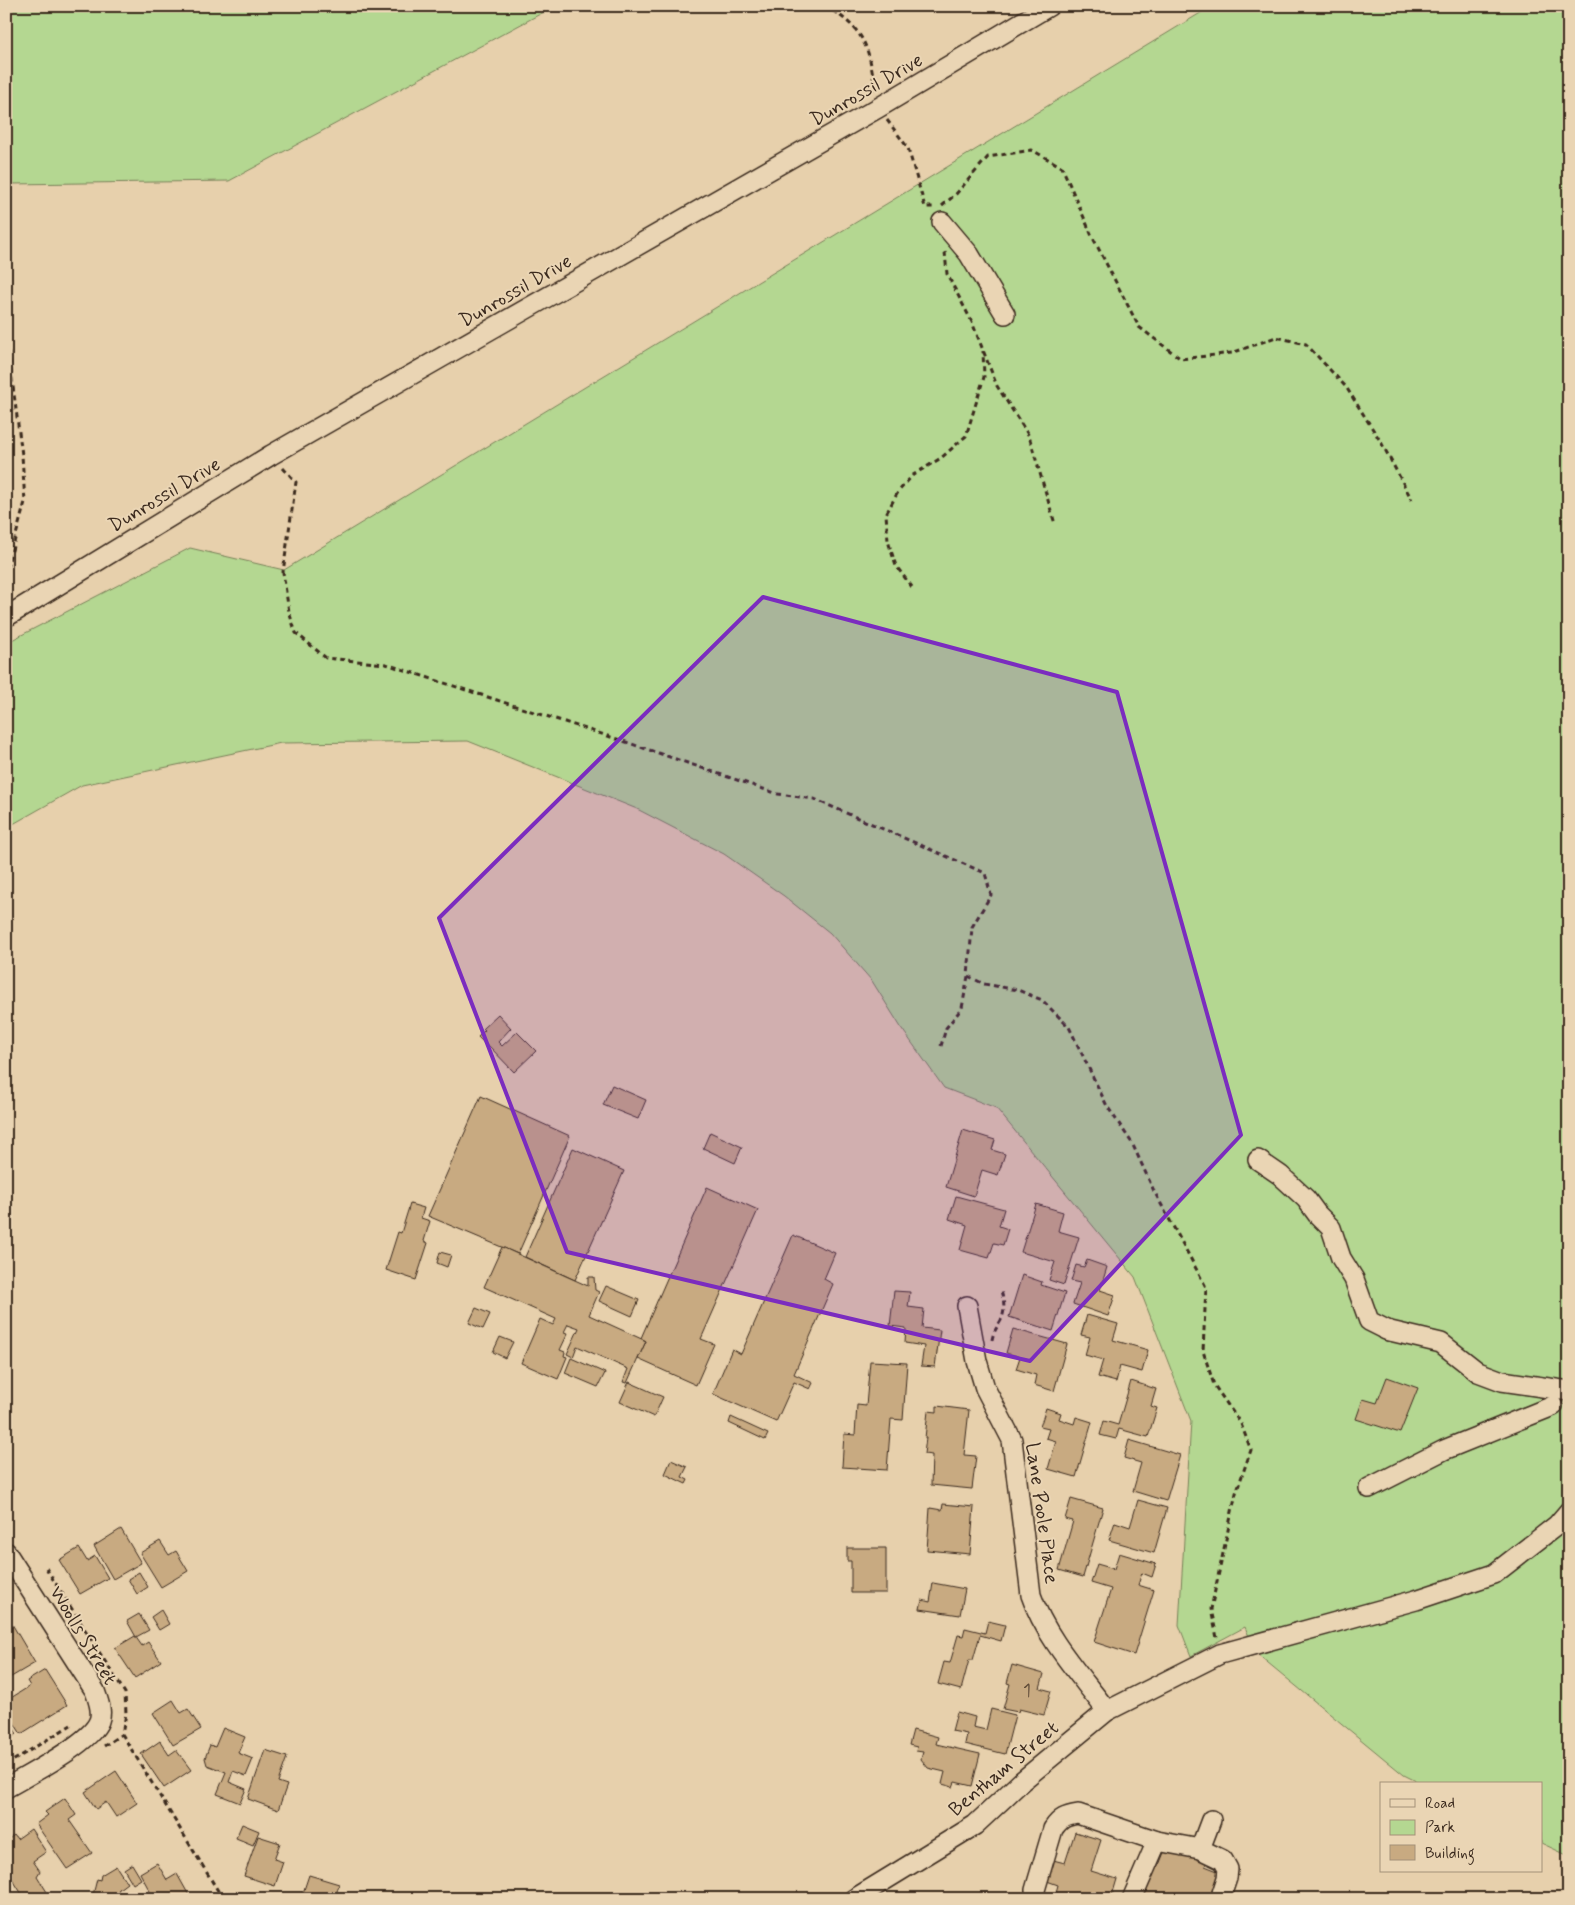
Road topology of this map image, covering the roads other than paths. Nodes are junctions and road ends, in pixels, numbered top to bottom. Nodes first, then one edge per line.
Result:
1 (1049, 6) edge
2 (941, 214) road end
3 (1005, 314) dead end
4 (6, 617) edge
5 (1258, 1160) dead end
6 (967, 1306) dead end
7 (1569, 1391) edge
8 (1553, 1406) dead end
9 (1369, 1488) dead end
10 (1569, 1511) edge
11 (6, 1552) edge
12 (1107, 1711) junction
13 (6, 1788) edge
14 (1211, 1820) dead end
15 (1157, 1841) junction
16 (1200, 1849) junction
17 (1222, 1893) dead end
18 (854, 1899) edge
19 (1036, 1899) edge
20 (1132, 1899) edge

1 - 4 street, Dunrossil Drive
2 - 3 street
5 - 7 street
6 - 12 street, Lane Poole Place
8 - 9 street
10 - 12 street, Bentham Street
11 - 13 street, Woolls Street
12 - 18 street, Bentham Street
14 - 16 street
15 - 16 street
15 - 19 street
15 - 20 street
16 - 17 street

